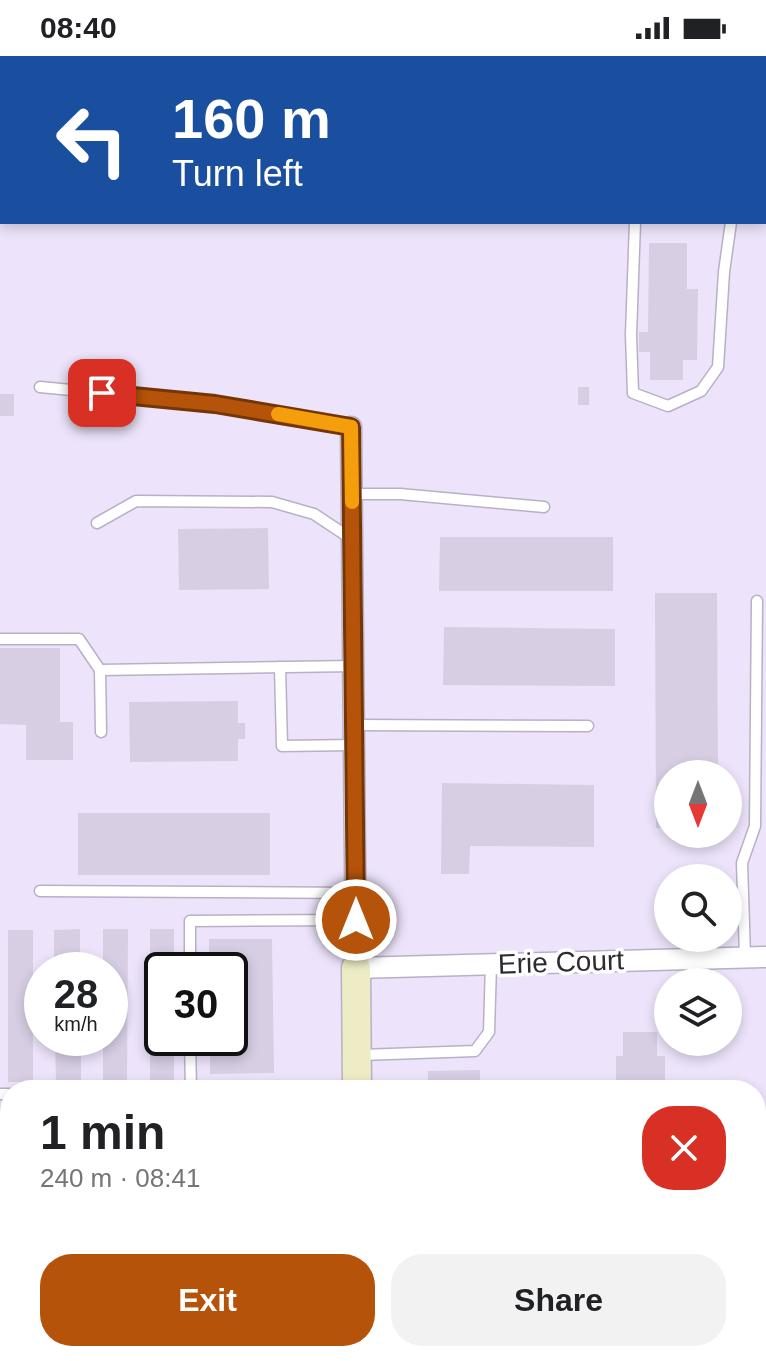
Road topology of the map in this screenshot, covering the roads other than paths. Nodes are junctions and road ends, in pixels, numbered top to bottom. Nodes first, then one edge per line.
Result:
1 (635, 224) edge
2 (731, 224) edge
3 (40, 387) dead end
4 (351, 427) joint
5 (351, 494) junction
6 (544, 507) dead end
7 (97, 523) dead end
8 (352, 539) junction
9 (757, 601) dead end
10 (0, 639) edge
11 (353, 666) junction
12 (280, 667) junction
13 (100, 670) junction
14 (588, 726) dead end
15 (101, 732) dead end
16 (354, 735) junction
17 (40, 891) dead end
18 (355, 893) junction
19 (356, 920) junction
20 (190, 952) edge
21 (756, 957) edge
22 (491, 964) junction
23 (356, 968) junction
24 (356, 1055) junction
25 (190, 1056) edge
26 (191, 1080) edge
27 (357, 1080) edge

1 - 2 lane
3 - 4 lane
4 - 5 street
5 - 6 lane
5 - 8 street
7 - 8 lane
8 - 11 street
9 - 21 lane
10 - 13 lane
11 - 12 lane
11 - 16 street
12 - 13 lane
12 - 16 lane
13 - 15 lane
14 - 16 lane
16 - 18 street
17 - 18 lane
18 - 19 street
19 - 20 lane
19 - 23 street
21 - 22 street, Erie Court
22 - 23 street, Erie Court
22 - 24 lane
23 - 24 street
24 - 27 street
25 - 26 lane

